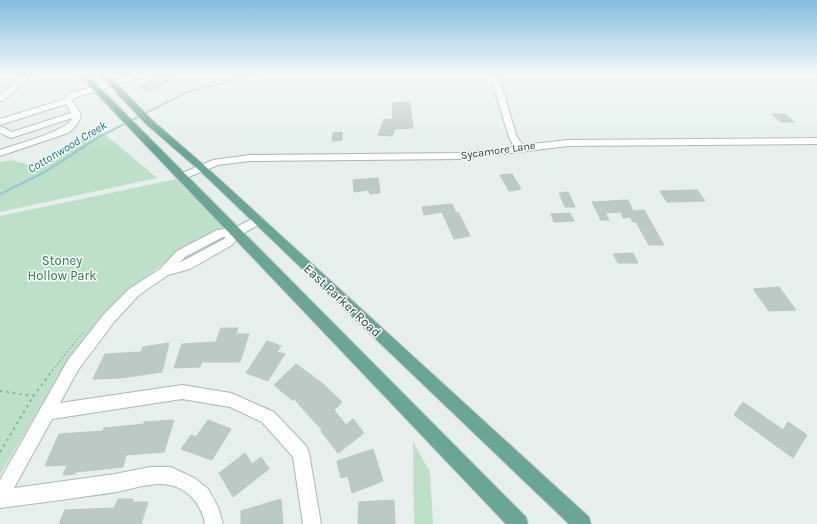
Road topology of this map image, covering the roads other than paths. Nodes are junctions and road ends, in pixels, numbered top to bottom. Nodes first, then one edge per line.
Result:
1 (106, 99) edge
2 (127, 99) edge
3 (501, 99) edge
4 (68, 101) joint
5 (77, 114) junction
6 (0, 122) edge
7 (0, 130) edge
8 (817, 141) edge
9 (519, 147) junction
10 (0, 153) edge
11 (202, 168) junction
12 (182, 177) junction
13 (258, 220) junction
14 (236, 232) junction
15 (48, 412) junction
16 (0, 498) edge
17 (214, 524) edge
18 (312, 524) edge
19 (519, 524) edge
20 (582, 524) edge

1 - 12 main road, East Parker Road
2 - 11 main road, East Parker Road
3 - 9 street
4 - 5 street
4 - 6 street
5 - 7 street
5 - 10 street
8 - 9 street, Sycamore Lane
9 - 11 street, Sycamore Lane
11 - 12 street, Sycamore Lane
11 - 13 main road, East Parker Road
12 - 14 main road, East Parker Road
13 - 14 street
13 - 20 main road, East Parker Road
14 - 15 street
14 - 19 main road, East Parker Road
15 - 16 street
15 - 18 street
16 - 17 street

